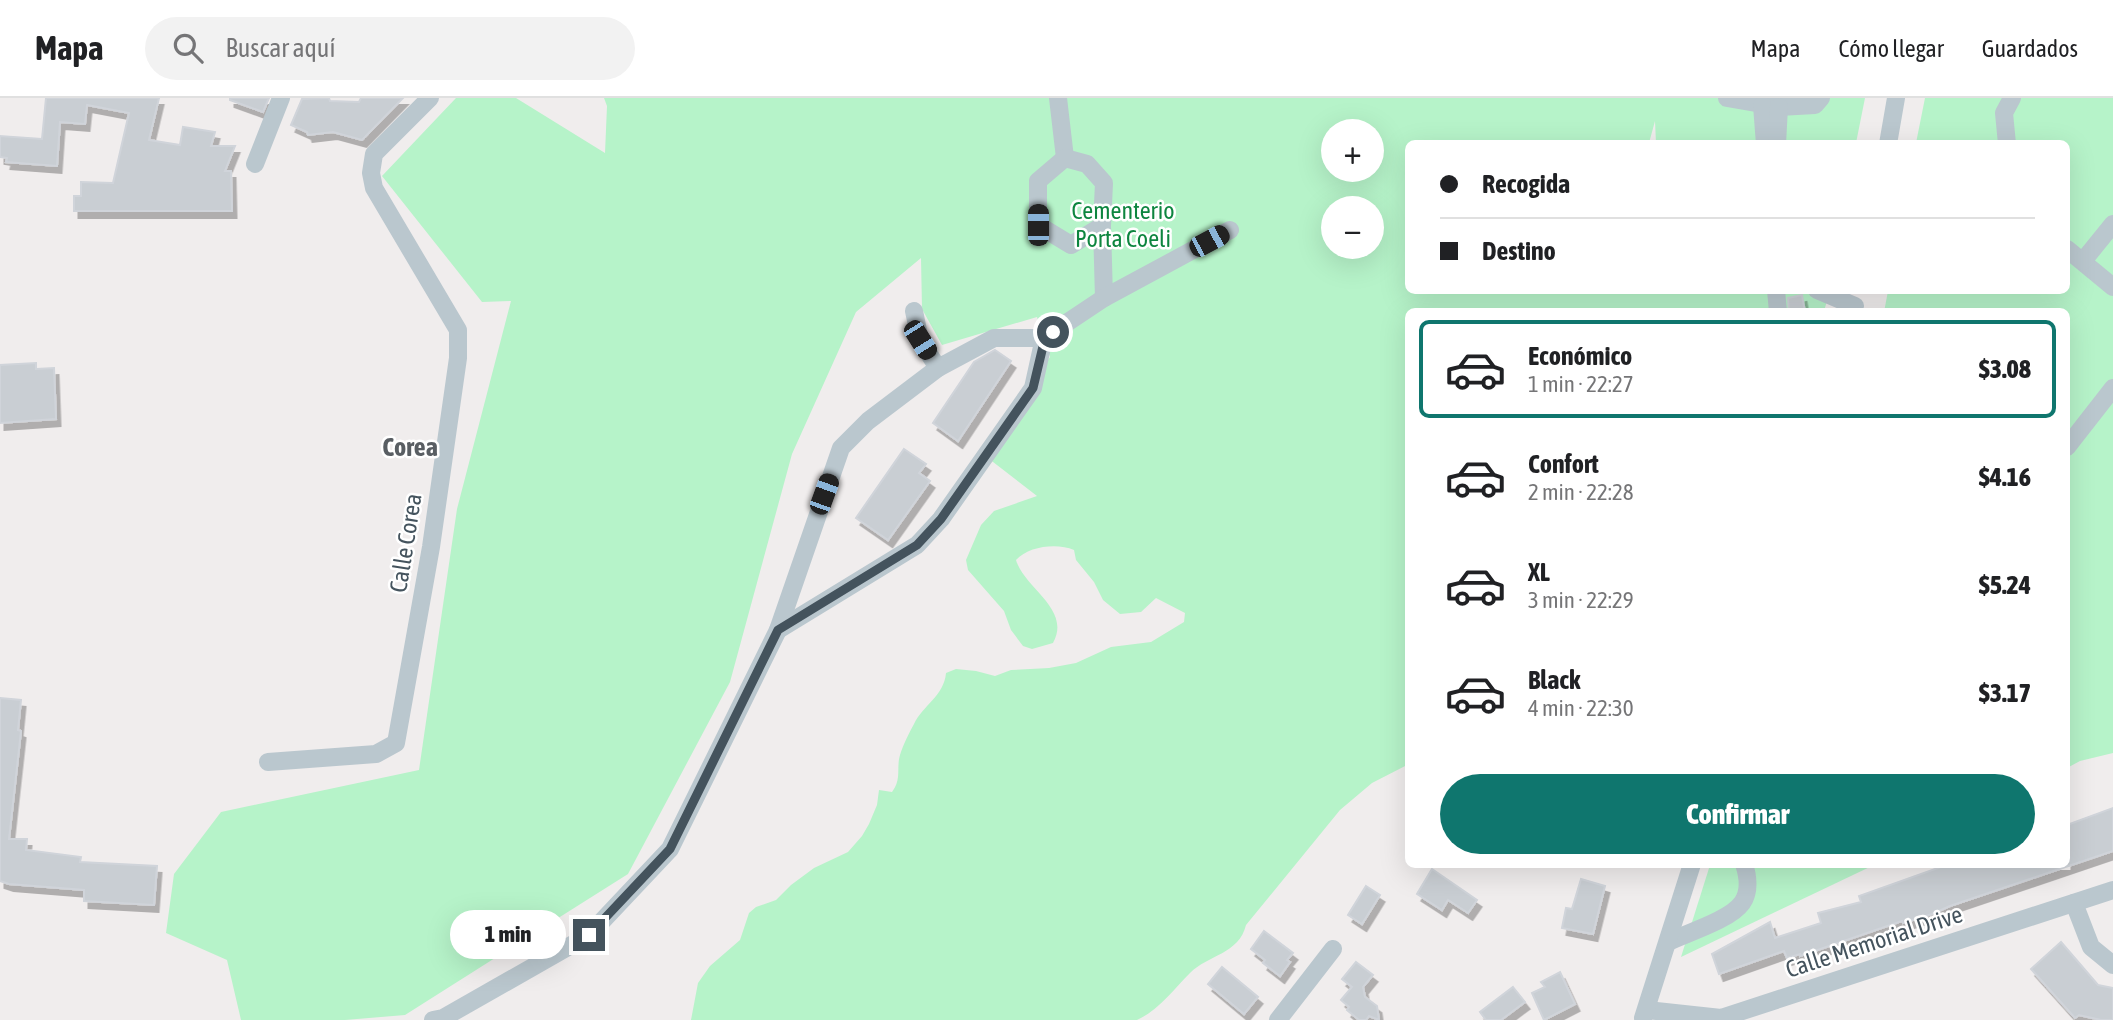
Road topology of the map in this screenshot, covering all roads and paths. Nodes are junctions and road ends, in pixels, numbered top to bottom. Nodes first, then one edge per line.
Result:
1 (281, 98) edge
2 (430, 98) edge
3 (1058, 98) edge
4 (1727, 98) edge
5 (1821, 98) edge
6 (1896, 98) edge
7 (2012, 98) edge
8 (1770, 106) junction
9 (1766, 140) edge
10 (1776, 140) edge
11 (1889, 140) edge
12 (2007, 140) edge
13 (1065, 158) junction
14 (255, 164) dead end
15 (2113, 224) edge
16 (1102, 226) junction
17 (1230, 230) dead end
18 (2070, 250) edge
19 (2083, 261) junction
20 (2113, 286) edge
21 (1829, 294) edge
22 (1104, 298) junction
23 (1856, 303) edge
24 (914, 311) dead end
25 (1045, 338) junction
26 (938, 368) junction
27 (2113, 388) edge
28 (2070, 443) edge
29 (778, 630) junction
30 (268, 762) dead end
31 (1691, 868) edge
32 (1745, 868) edge
33 (2113, 890) edge
34 (2074, 903) junction
35 (1668, 942) junction
36 (1333, 949) dead end
37 (2113, 965) edge
38 (1644, 1015) edge
39 (433, 1020) edge
40 (1278, 1020) edge

1 - 14 street
2 - 30 street, Calle Corea
3 - 13 street
4 - 8 street
5 - 8 street
6 - 11 street
7 - 12 street
8 - 9 street
8 - 10 street
13 - 16 street
13 - 16 street
15 - 19 street
16 - 22 street
17 - 22 street
18 - 19 street
19 - 20 street
21 - 23 street
22 - 25 street
24 - 26 street
25 - 26 street
25 - 29 street
26 - 29 street
27 - 28 street
29 - 39 street
31 - 35 street
32 - 35 street
33 - 34 street, Calle Memorial Drive
34 - 37 street
34 - 38 street, Calle Memorial Drive
35 - 38 street
36 - 40 street

